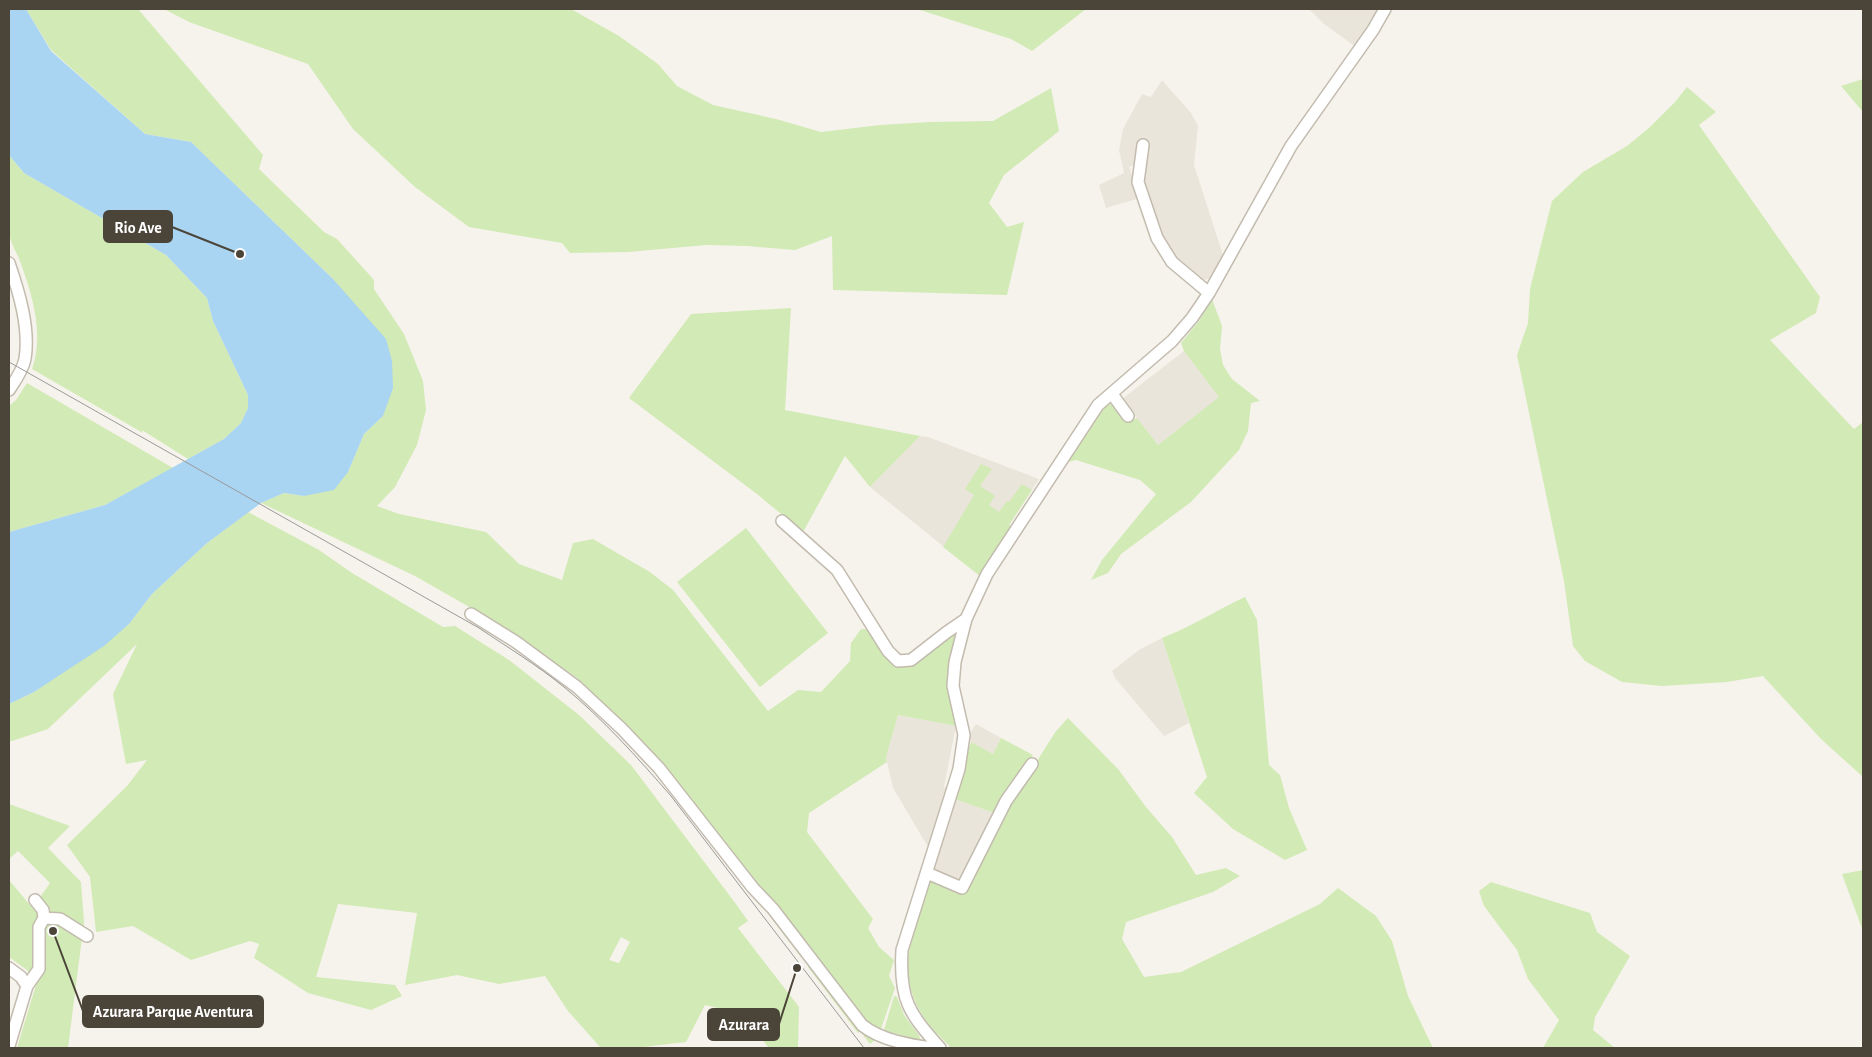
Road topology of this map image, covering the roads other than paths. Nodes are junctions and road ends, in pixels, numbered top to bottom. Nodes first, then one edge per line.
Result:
1 (1385, 9) edge
2 (1143, 144) dead end
3 (9, 263) edge
4 (1209, 292) junction
5 (9, 390) edge
6 (1112, 394) junction
7 (1128, 416) dead end
8 (782, 520) dead end
9 (471, 614) dead end
10 (966, 619) junction
11 (1032, 764) dead end
12 (927, 873) junction
13 (35, 900) dead end
14 (44, 918) junction
15 (87, 936) dead end
16 (9, 968) edge
17 (26, 986) junction
18 (9, 1046) edge
19 (932, 1048) edge
20 (940, 1048) edge

1 - 4 street
2 - 4 street
3 - 5 street
4 - 6 street
6 - 7 street
6 - 10 street
8 - 10 street
9 - 19 street
10 - 12 street
11 - 12 street
12 - 20 street
13 - 14 street
14 - 15 street
14 - 17 street
16 - 17 street
17 - 18 street

